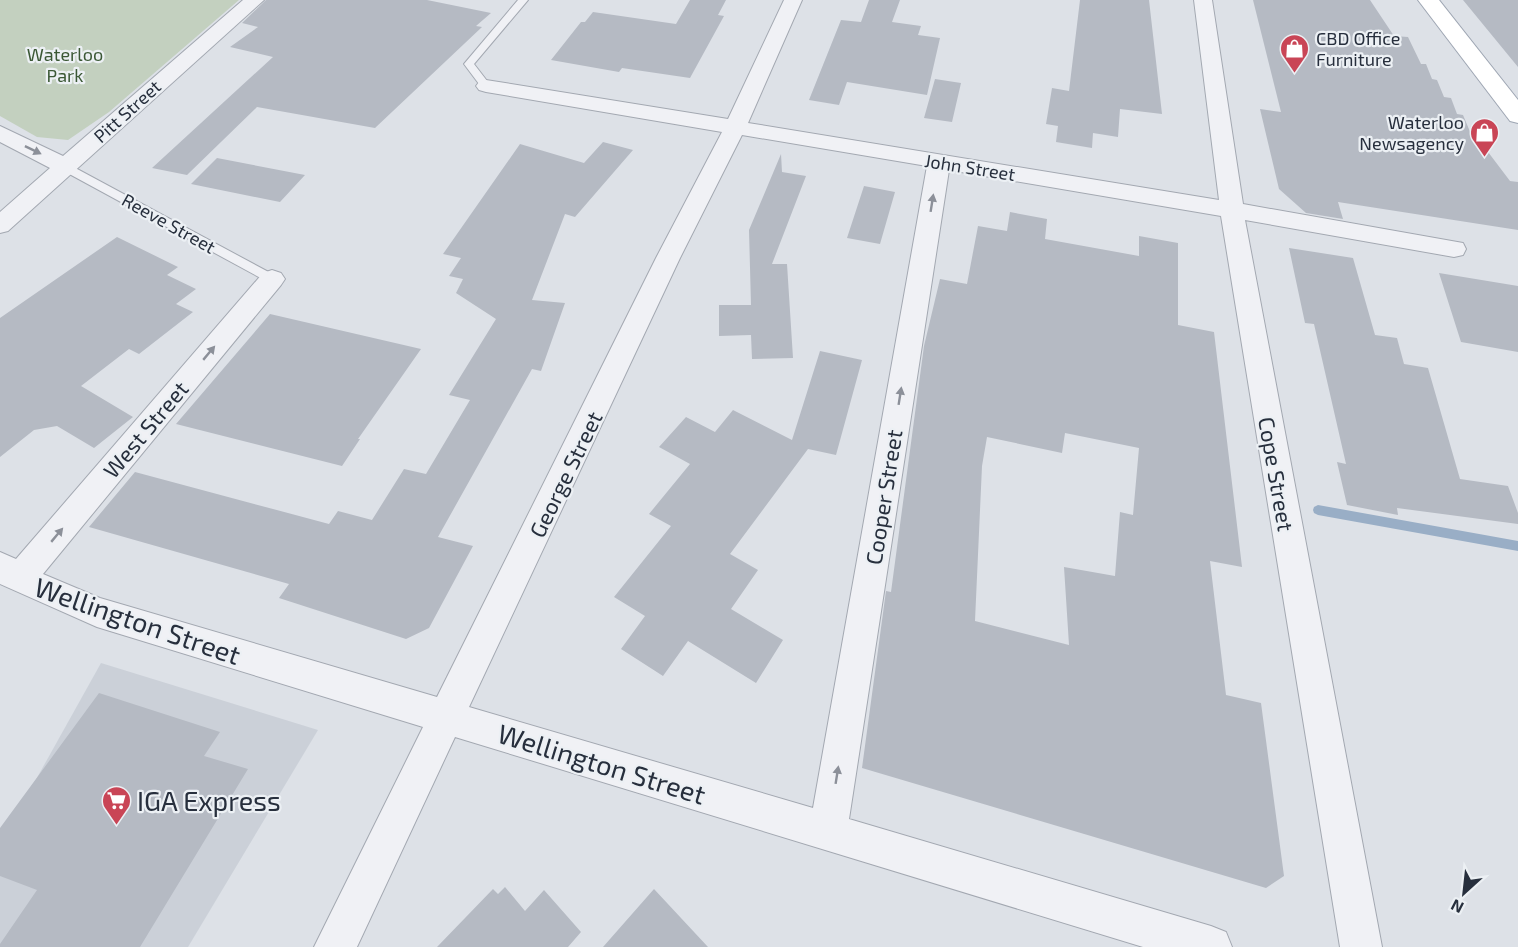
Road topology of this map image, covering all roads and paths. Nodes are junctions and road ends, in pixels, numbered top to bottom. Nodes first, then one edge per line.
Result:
1 (255, 0) edge
2 (793, 0) edge
3 (1203, 0) edge
4 (1428, 0) edge
5 (519, 1) edge
6 (486, 86) joint
7 (1518, 116) edge
8 (735, 128) junction
9 (0, 133) edge
10 (939, 161) junction
11 (66, 167) junction
12 (1232, 210) junction
13 (0, 225) edge
14 (1454, 249) dead end
15 (272, 279) joint
16 (10, 573) edge
17 (448, 716) junction
18 (828, 832) junction
19 (335, 947) edge
20 (1211, 947) edge
21 (1361, 947) edge

1 - 11 street, Pitt Street
2 - 8 street, George Street
3 - 12 street, Cope Street
4 - 7 main road
5 - 6 lane
6 - 8 street, John Street
8 - 10 street, John Street
8 - 17 street, George Street
9 -> 11 street
10 - 12 street, John Street
18 -> 10 street, Cooper Street
11 - 13 street, Pitt Street
11 - 15 lane, Reeve Street
12 - 14 street, John Street
12 - 21 street, Cope Street
16 -> 15 street, West Street
16 - 17 street, Wellington Street
17 - 18 street, Wellington Street
17 - 19 street, George Street
18 - 20 street, Wellington Street

